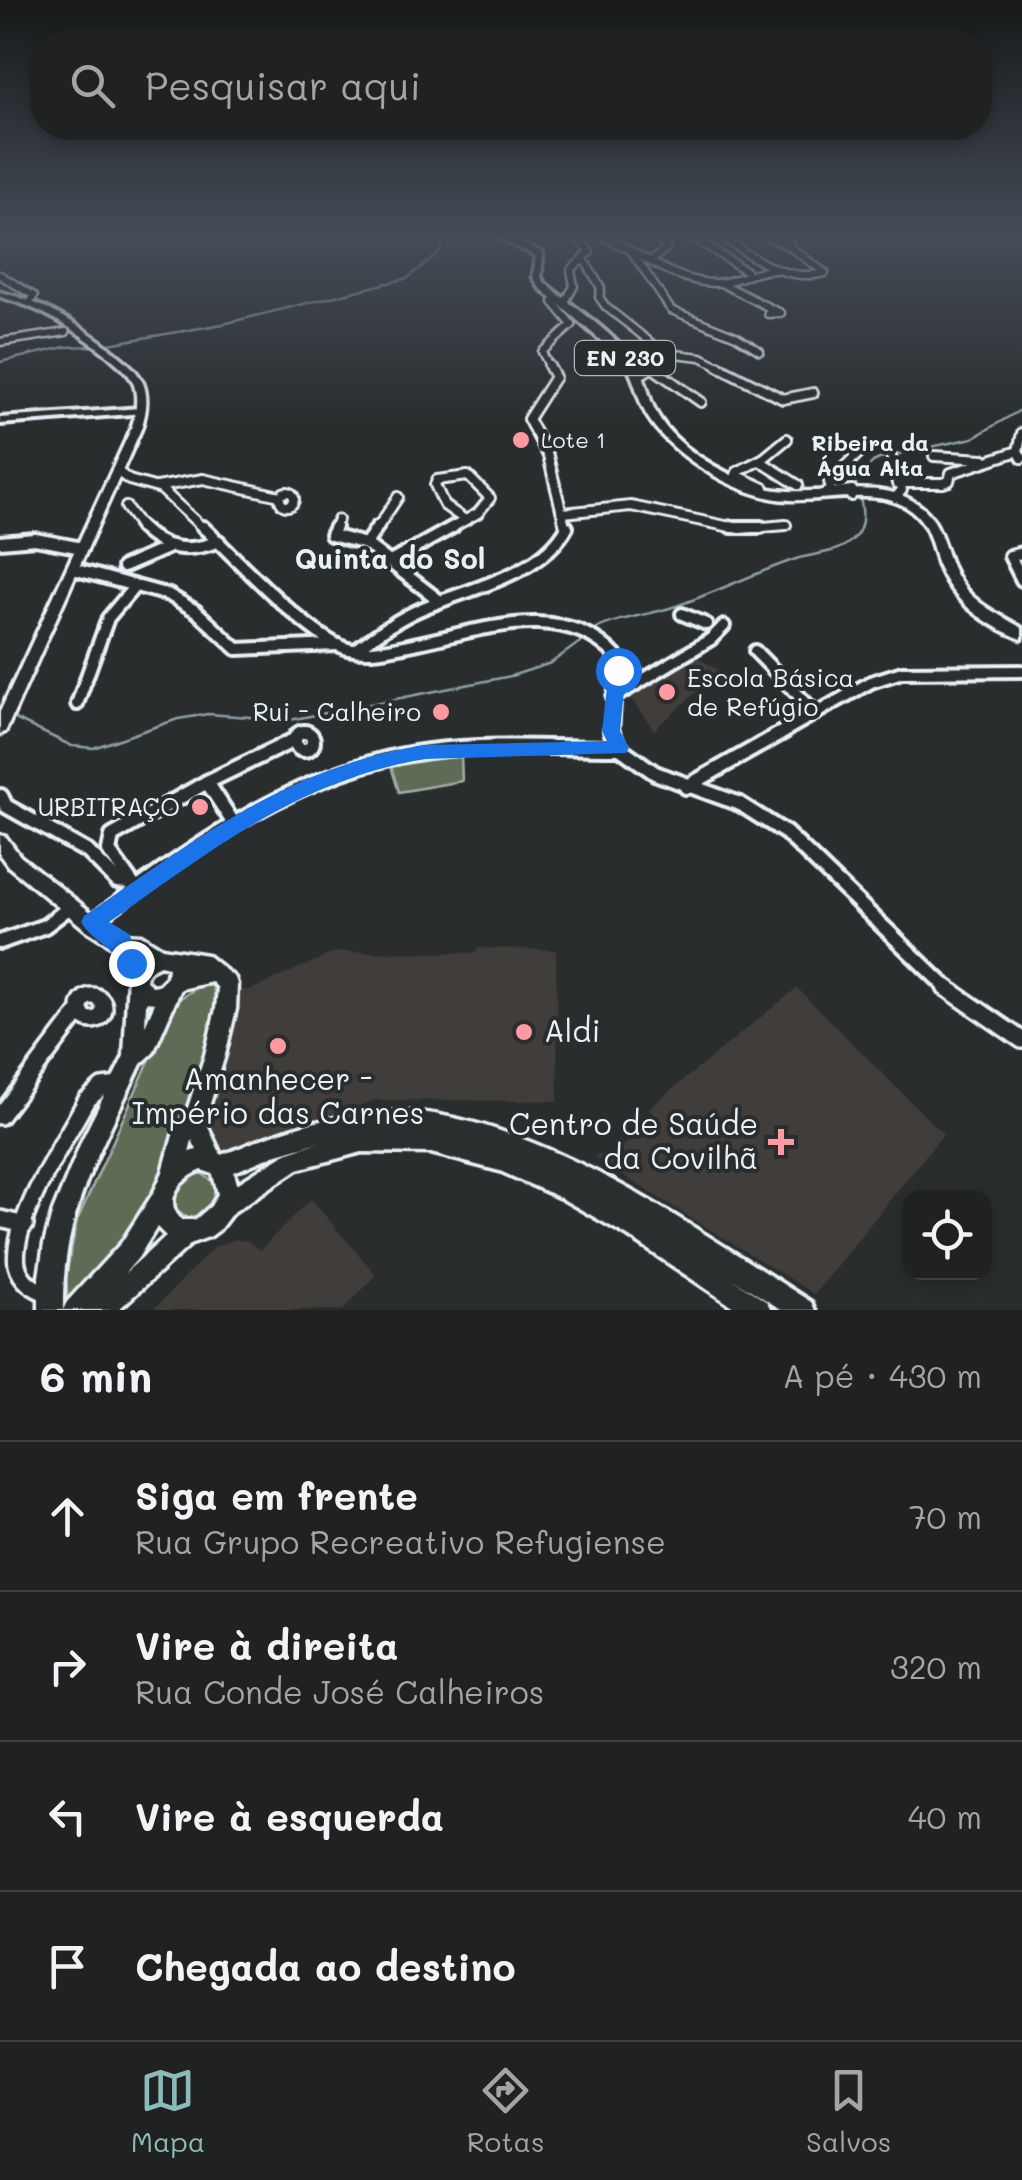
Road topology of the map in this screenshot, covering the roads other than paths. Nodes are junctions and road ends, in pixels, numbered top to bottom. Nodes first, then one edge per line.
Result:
1 (23, 299) edge
2 (556, 299) edge
3 (564, 299) edge
4 (601, 299) edge
5 (662, 299) edge
6 (752, 299) edge
7 (31, 301) joint
8 (770, 308) dead end
9 (70, 329) junction
10 (0, 337) edge
11 (760, 351) dead end
12 (667, 353) junction
13 (654, 368) junction
14 (638, 376) junction
15 (813, 393) dead end
16 (701, 402) dead end
17 (140, 411) junction
18 (121, 413) junction
19 (0, 422) edge
20 (1022, 432) edge
21 (787, 440) dead end
22 (858, 454) dead end
23 (1020, 455) edge
24 (934, 456) dead end
25 (760, 460) junction
26 (892, 460) dead end
27 (985, 460) junction
28 (112, 482) junction
29 (131, 483) junction
30 (798, 484) dead end
31 (158, 487) junction
32 (896, 491) junction
33 (831, 492) junction
34 (857, 495) junction
35 (280, 496) dead end
36 (398, 496) dead end
37 (126, 507) dead end
38 (564, 513) junction
39 (338, 520) dead end
40 (465, 520) junction
41 (786, 525) dead end
42 (219, 541) junction
43 (0, 542) edge
44 (366, 544) junction
45 (82, 548) junction
46 (167, 548) junction
47 (1022, 553) edge
48 (390, 562) junction
49 (123, 567) dead end
50 (73, 569) junction
51 (1022, 580) edge
52 (136, 586) junction
53 (440, 601) junction
54 (682, 614) dead end
55 (724, 626) dead end
56 (1022, 634) edge
57 (712, 637) junction
58 (338, 646) junction
59 (356, 650) junction
60 (755, 652) dead end
61 (1022, 670) edge
62 (613, 698) junction
63 (77, 704) dead end
64 (816, 712) junction
65 (0, 728) edge
66 (294, 740) dead end
67 (620, 748) junction
68 (207, 782) junction
69 (686, 787) junction
70 (1, 796) edge
71 (234, 824) junction
72 (0, 842) edge
73 (133, 886) junction
74 (70, 908) junction
75 (92, 922) junction
76 (0, 942) edge
77 (121, 942) junction
78 (165, 957) junction
79 (213, 973) junction
80 (137, 981) junction
81 (175, 983) junction
82 (78, 1012) dead end
83 (1022, 1040) edge
84 (134, 1058) junction
85 (121, 1085) junction
86 (0, 1116) edge
87 (194, 1120) junction
88 (217, 1163) junction
89 (173, 1174) junction
90 (162, 1198) junction
91 (226, 1204) junction
92 (0, 1219) edge
93 (25, 1225) junction
94 (187, 1232) junction
95 (50, 1302) edge
96 (75, 1310) edge
97 (101, 1310) edge
98 (759, 1310) edge
99 (802, 1310) edge

1 - 7 main road
2 - 38 street
3 - 14 main road, EN 230
4 - 12 street
5 - 11 street
6 - 8 street
7 - 9 main road
9 - 10 street
9 - 17 main road
12 - 13 street
12 - 15 street
13 - 14 street
13 - 16 street
14 - 34 main road, EN 230
17 - 18 street
17 - 18 street
17 - 28 main road
18 - 19 street
20 - 23 street
21 - 25 street
22 - 33 street
23 - 27 street
24 - 27 street
25 - 30 street
25 - 33 street
26 - 32 street
27 - 32 street
28 - 29 street
28 - 29 street
28 - 45 main road
29 - 31 street
31 - 35 street
31 - 42 street
32 - 34 main road, EN 230
32 - 56 main road
33 - 34 street
36 - 44 street
37 - 46 street
38 - 41 street
38 - 53 street
39 - 44 street
40 - 40 street
40 - 48 street
42 - 46 street
42 - 58 street
43 - 45 street
44 - 48 street
45 - 50 main road
46 - 49 street
47 - 51 street
48 - 53 street
50 - 52 street
50 - 65 main road
52 - 58 street
52 - 63 street
53 - 59 street
54 - 57 street
55 - 57 street
57 - 62 street
58 - 59 street
59 - 62 street
60 - 64 street
61 - 64 street
62 - 67 street
64 - 69 street
66 - 68 street
67 - 69 street
67 - 71 street
68 - 71 street
68 - 73 street
69 - 83 street
70 - 73 street
71 - 73 street
72 - 74 main road
73 - 75 street
74 - 75 main road
74 - 76 street
75 - 77 main road
77 - 78 main road
77 - 80 main road
78 - 79 main road
78 - 80 main road
78 - 81 main road
79 - 81 main road
79 - 87 main road
80 - 81 main road
80 - 84 main road
81 - 84 main road
82 - 86 street
84 - 85 main road
85 - 93 street
85 - 95 main road
87 - 88 main road
87 - 89 main road
88 - 89 main road
88 - 91 main road
88 - 99 main road
89 - 90 main road
90 - 94 main road
90 - 96 main road
91 - 94 main road
91 - 98 main road
92 - 93 street
93 - 95 street
94 - 97 main road

